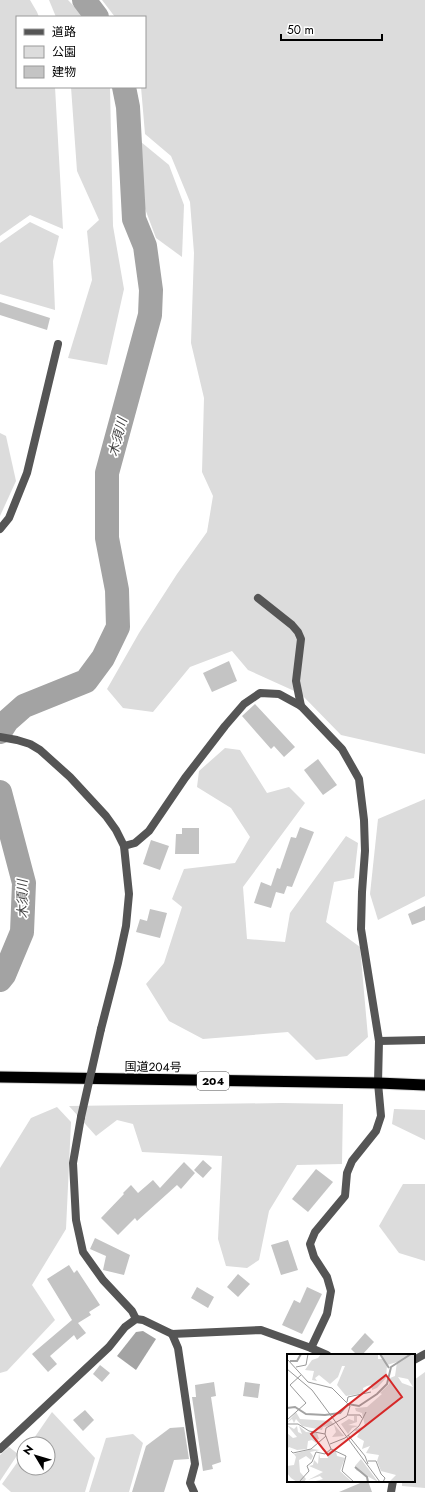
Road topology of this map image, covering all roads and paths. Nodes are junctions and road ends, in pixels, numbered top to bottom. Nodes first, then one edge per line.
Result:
1 (58, 344) dead end
2 (0, 529) edge
3 (258, 598) dead end
4 (301, 706) junction
5 (0, 737) edge
6 (124, 846) junction
7 (425, 1040) edge
8 (379, 1041) junction
9 (0, 1077) edge
10 (378, 1083) junction
11 (425, 1085) edge
12 (136, 1319) junction
13 (172, 1334) junction
14 (311, 1348) junction
15 (324, 1354) edge
16 (425, 1354) edge
17 (415, 1359) edge
18 (0, 1449) edge
19 (393, 1482) edge
20 (194, 1492) edge
21 (391, 1492) edge

1 - 2 street
3 - 4 street
4 - 6 street
4 - 8 street
5 - 6 street
6 - 12 street, bridge
7 - 8 street
8 - 10 street
9 - 10 highway, 国道204号 / 204
10 - 11 highway, 国道204号 / 204
10 - 14 street
12 - 13 street
12 - 18 street
13 - 14 street
13 - 20 street
14 - 15 street
16 - 17 street
19 - 21 street

